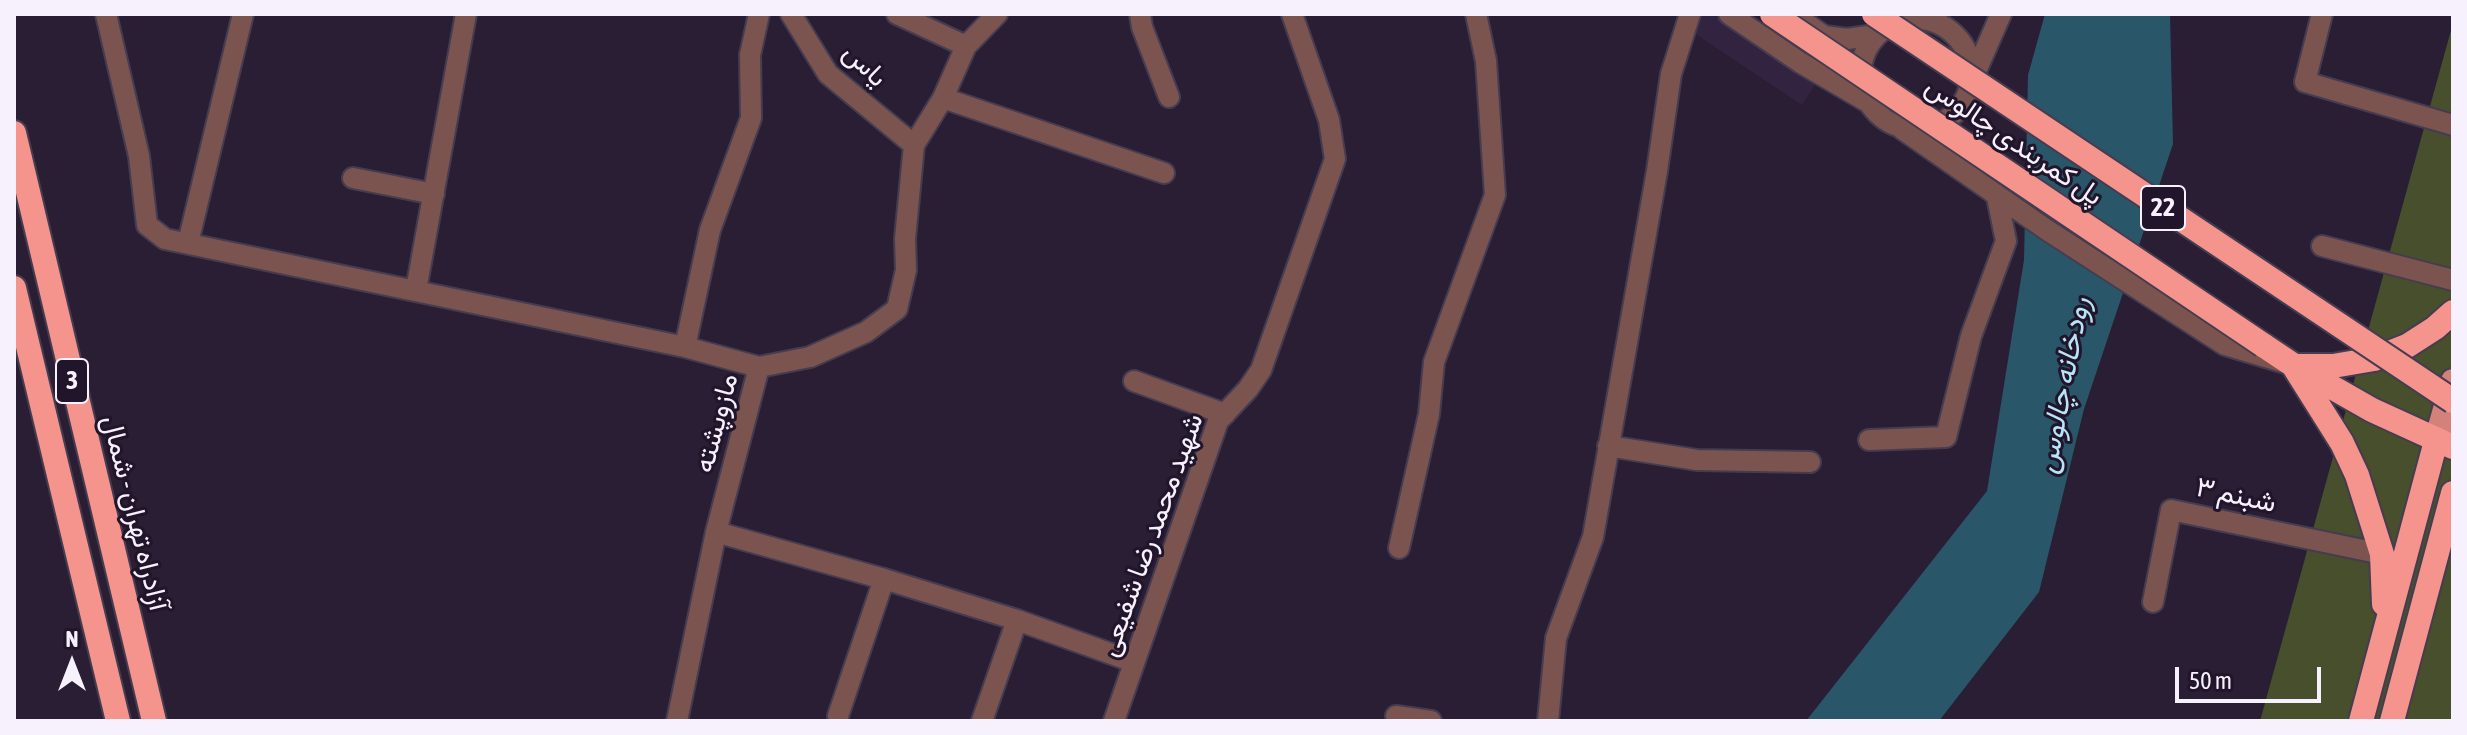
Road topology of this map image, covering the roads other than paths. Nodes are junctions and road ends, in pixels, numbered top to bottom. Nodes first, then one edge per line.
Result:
1 (106, 14) edge
2 (243, 14) edge
3 (466, 14) edge
4 (759, 14) edge
5 (791, 14) edge
6 (897, 14) edge
7 (997, 14) edge
8 (1140, 14) edge
9 (1292, 14) edge
10 (1476, 14) edge
11 (1690, 14) edge
12 (1729, 14) edge
13 (1772, 14) edge
14 (1792, 14) edge
15 (2001, 14) edge
16 (2322, 14) edge
17 (1923, 16) edge
18 (1875, 25) edge
19 (1824, 36) junction
20 (966, 46) junction
21 (1801, 63) junction
22 (1971, 82) junction
23 (1169, 97) dead end
24 (943, 98) junction
25 (1866, 101) junction
26 (2453, 125) edge
27 (1902, 129) junction
28 (14, 133) edge
29 (914, 145) junction
30 (1164, 173) dead end
31 (353, 178) dead end
32 (434, 194) junction
33 (1997, 197) junction
34 (188, 243) junction
35 (2322, 246) dead end
36 (2453, 280) edge
37 (14, 288) edge
38 (416, 290) junction
39 (2453, 312) edge
40 (685, 347) junction
41 (2293, 365) junction
42 (759, 367) junction
43 (1134, 381) dead end
44 (2453, 381) edge
45 (2453, 401) edge
46 (1225, 414) junction
47 (1869, 440) dead end
48 (2444, 444) edge
49 (1608, 446) junction
50 (1810, 462) dead end
51 (2453, 493) edge
52 (716, 532) junction
53 (1399, 548) dead end
54 (2382, 554) junction
55 (884, 579) junction
56 (2153, 602) dead end
57 (1017, 620) junction
58 (2386, 627) junction
59 (1134, 662) junction
60 (838, 716) dead end
61 (1396, 716) dead end
62 (118, 721) edge
63 (154, 721) edge
64 (677, 721) edge
65 (982, 721) edge
66 (1114, 721) edge
67 (1431, 721) edge
68 (1548, 721) edge
69 (2361, 721) edge
70 (2392, 721) edge

1 - 34 street
2 - 34 street
3 - 32 street
4 - 40 street
5 - 29 street, یاس
6 - 20 street
7 - 20 street, مازوپشته
8 - 23 street
9 - 46 street, شهید محمد رضا شفیعی
10 - 53 street
11 - 49 street
12 - 21 street
13 - 41 highway, پل کمربندی چالوس / 22, bridge
14 - 19 street
15 - 22 street
16 - 26 street
17 - 18 street
17 - 22 street
18 - 19 street
18 - 25 street
18 - 45 highway, 22, bridge
19 - 21 street
20 - 24 street, مازوپشته
21 - 25 street
22 - 27 street
24 - 29 street, مازوپشته
24 - 30 street
25 - 27 street
27 - 33 street
28 - 63 highway, آزادراه تهران - شمال / 3
29 - 42 street, مازوپشته
31 - 32 street
32 - 38 street
33 - 41 street
33 - 47 street
34 - 38 street
35 - 36 street
37 - 62 highway, 3
38 - 40 street
39 - 41 highway
40 - 42 street
41 - 48 highway, 22
41 - 54 highway
42 - 52 street, مازوپشته
43 - 46 street
44 - 48 main road
46 - 59 street, شهید محمد رضا شفیعی
48 - 58 highway
49 - 50 street
49 - 68 street
51 - 70 highway
52 - 55 street
52 - 64 street, مازوپشته
54 - 56 street, شبنم ۳
54 - 58 highway
55 - 57 street
55 - 60 street
57 - 59 street
57 - 65 street
58 - 69 highway
59 - 66 street, شهید محمد رضا شفیعی
61 - 67 street

